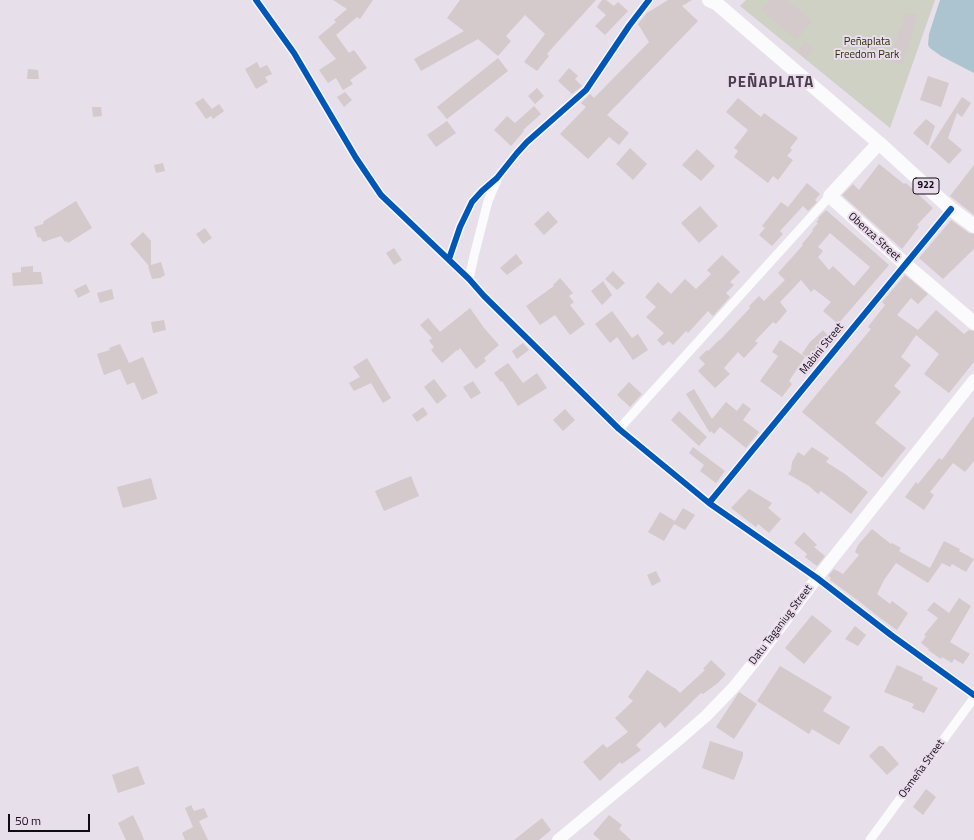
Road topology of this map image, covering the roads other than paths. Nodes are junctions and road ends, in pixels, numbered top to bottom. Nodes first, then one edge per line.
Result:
1 (256, 0) edge
2 (649, 0) edge
3 (709, 0) edge
4 (879, 143) junction
5 (498, 178) junction
6 (830, 196) junction
7 (951, 209) junction
8 (974, 226) edge
9 (449, 258) junction
10 (905, 264) junction
11 (469, 279) junction
12 (974, 323) edge
13 (974, 380) edge
14 (619, 429) junction
15 (709, 504) junction
16 (817, 578) junction
17 (974, 695) edge
18 (974, 698) edge
19 (558, 840) edge
20 (870, 840) edge

1 - 9 street
2 - 5 street
3 - 4 main road, 922
4 - 6 main road
4 - 7 main road, 922
5 - 9 street
5 - 11 street
6 - 10 main road, Obenza Street
6 - 14 street
7 - 8 main road, 922
7 - 10 street, Mabini Street
9 - 11 street
10 - 12 main road, Obenza Street
10 - 15 street, Mabini Street
11 - 14 street
13 - 16 main road, Datu Taganiug Street
14 - 15 street
15 - 16 street
16 - 17 street
16 - 19 main road, Datu Taganiug Street
18 - 20 street, Osmeña Street

